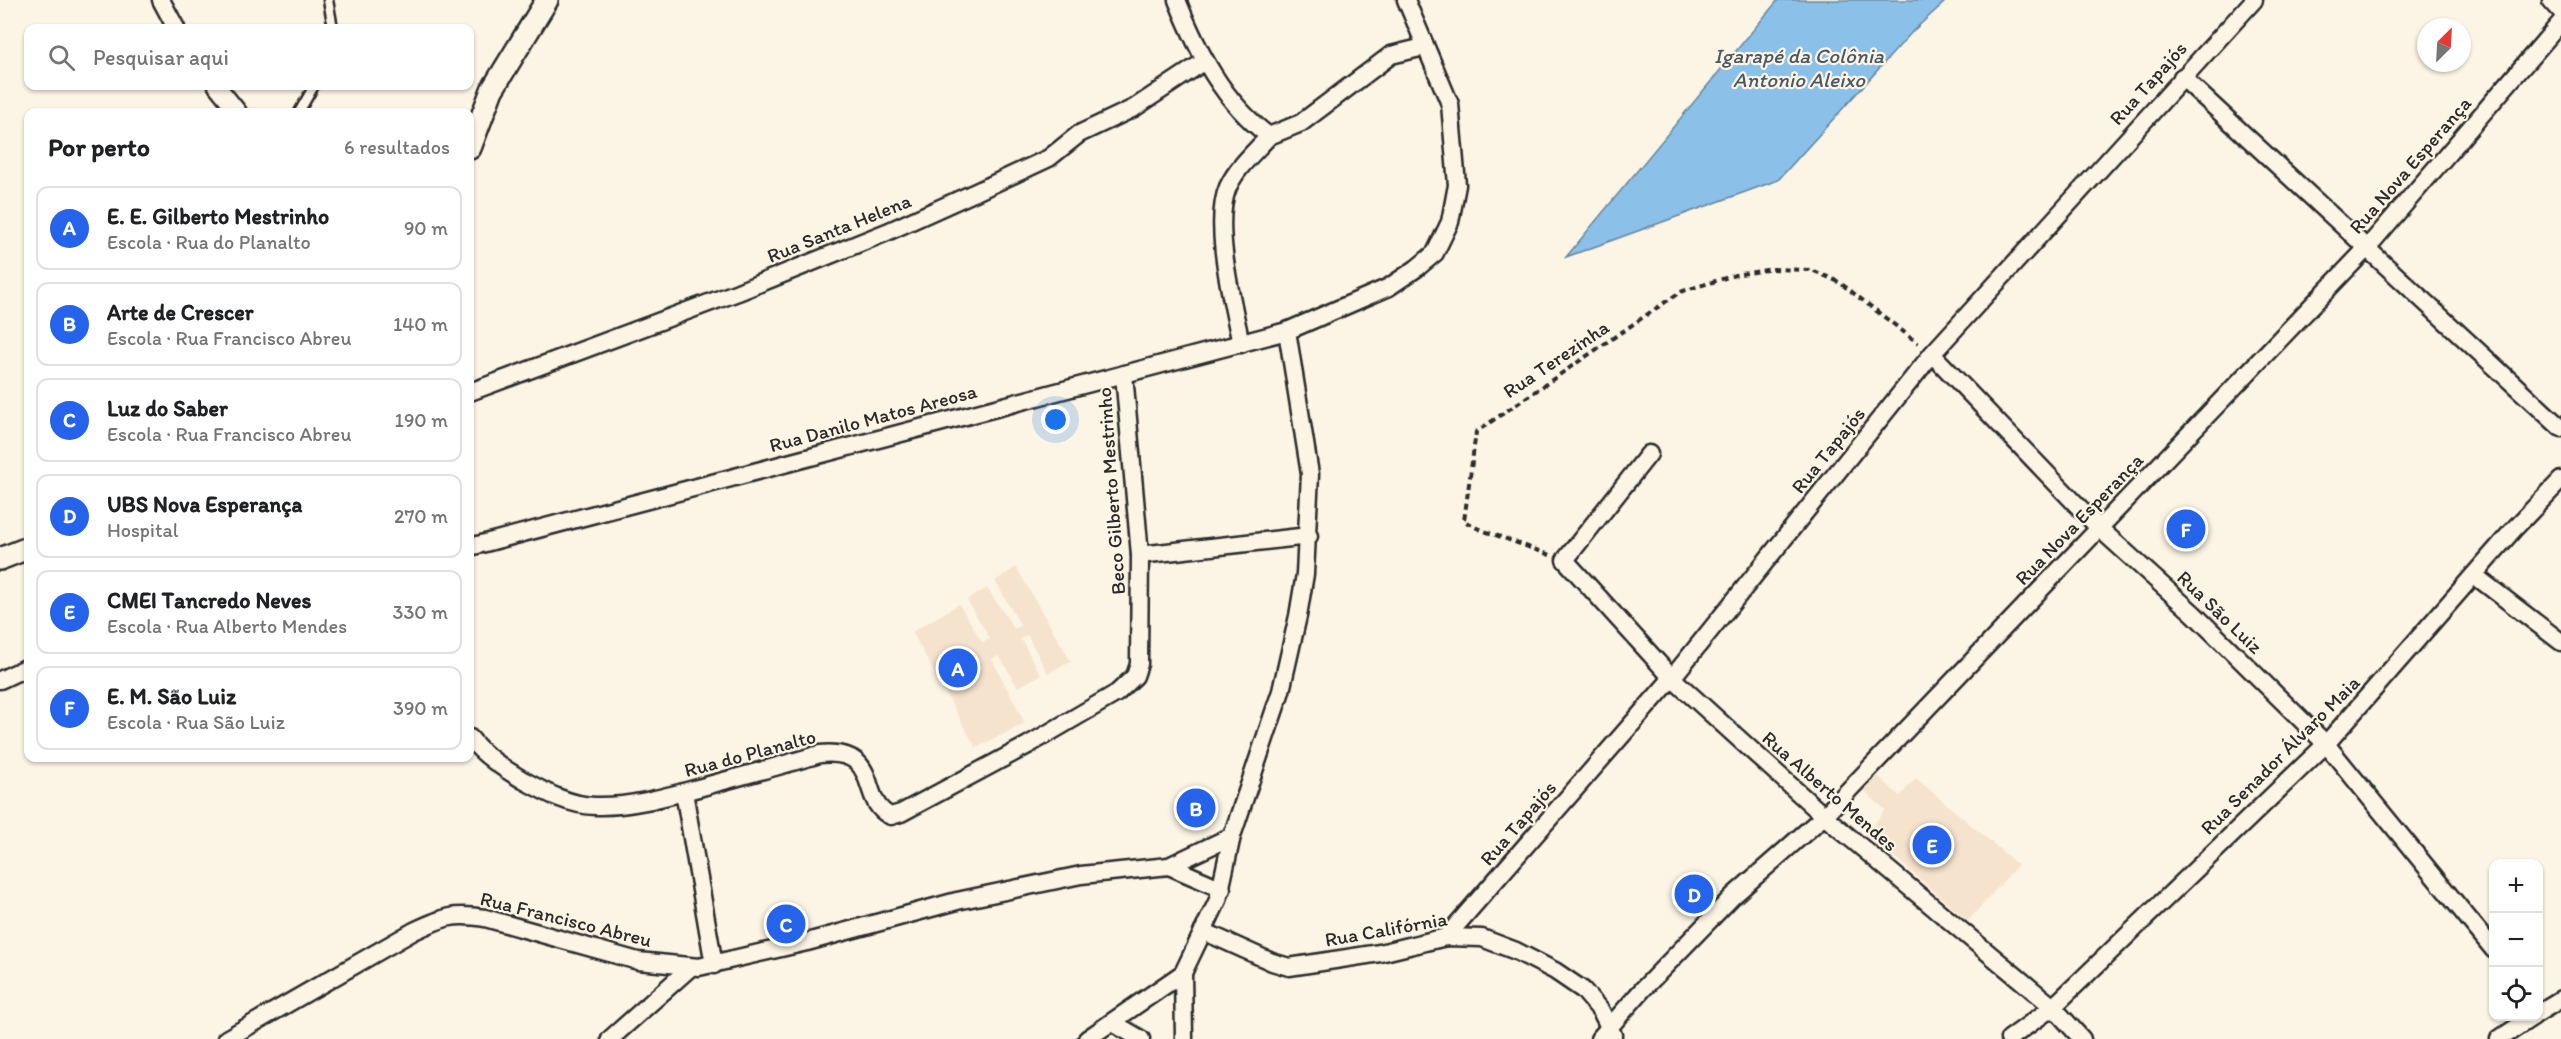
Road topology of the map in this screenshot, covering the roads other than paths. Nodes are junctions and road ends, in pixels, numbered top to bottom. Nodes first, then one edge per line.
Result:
1 (162, 0) edge
2 (328, 0) edge
3 (547, 0) edge
4 (1177, 0) edge
5 (1406, 0) edge
6 (2254, 0) edge
7 (2551, 0) edge
8 (2561, 11) edge
9 (2561, 22) edge
10 (174, 24) edge
11 (332, 24) edge
12 (1424, 47) junction
13 (1204, 61) junction
14 (2182, 77) junction
15 (220, 90) edge
16 (312, 90) edge
17 (235, 108) edge
18 (301, 108) edge
19 (1269, 136) junction
20 (474, 137) edge
21 (2367, 248) junction
22 (1287, 331) junction
23 (1241, 344) junction
24 (1932, 354) junction
25 (1124, 374) junction
26 (474, 391) edge
27 (2561, 428) edge
28 (1649, 454) dead end
29 (2561, 480) edge
30 (2099, 528) junction
31 (1309, 536) junction
32 (474, 546) edge
33 (24, 550) edge
34 (1140, 555) junction
35 (0, 559) edge
36 (2474, 575) junction
37 (2561, 642) edge
38 (24, 669) edge
39 (1136, 676) joint
40 (1672, 678) junction
41 (0, 680) edge
42 (474, 744) edge
43 (2326, 744) junction
44 (684, 792) junction
45 (1824, 816) junction
46 (1232, 837) junction
47 (1169, 866) junction
48 (1222, 889) junction
49 (1203, 931) junction
50 (1446, 937) junction
51 (2489, 945) edge
52 (714, 965) junction
53 (691, 967) junction
54 (1183, 973) junction
55 (2561, 999) edge
56 (2053, 1007) junction
57 (2543, 1009) edge
58 (2525, 1021) edge
59 (1113, 1023) junction
60 (1608, 1035) edge
61 (226, 1039) edge
62 (610, 1039) edge
63 (1087, 1039) edge
64 (1141, 1039) edge
65 (1184, 1039) edge
66 (2009, 1039) edge
67 (2082, 1039) edge
68 (2499, 1039) edge

1 - 10 street
2 - 11 lane
3 - 20 street
4 - 13 street
5 - 12 street, Rua Danilo Matos Areosa
6 - 14 street, Rua Tapajós
7 - 8 street
9 - 21 street, Rua Nova Esperança
12 - 19 street
12 - 22 street, Rua Danilo Matos Areosa
13 - 19 street
13 - 26 street, Rua Santa Helena
14 - 21 street
14 - 24 street, Rua Tapajós
15 - 17 street
16 - 18 lane
19 - 23 street
21 - 27 street
21 - 30 street, Rua Nova Esperança
22 - 23 street, Rua Danilo Matos Areosa
22 - 31 street
23 - 25 street, Rua Danilo Matos Areosa
24 - 30 street, Rua São Luiz
24 - 40 street, Rua Tapajós
25 - 32 street, Rua Danilo Matos Areosa
25 - 34 street, Beco Gilberto Mestrinho
28 - 40 street, Rua Alberto Mendes
29 - 36 street, Rua Senador Álvaro Maia
30 - 43 street, Rua São Luiz
30 - 45 street, Rua Nova Esperança
31 - 34 street
31 - 46 street
33 - 35 street
34 - 39 street, Beco Gilberto Mestrinho
36 - 37 street
36 - 43 street, Rua Senador Álvaro Maia
38 - 41 street
39 - 44 street, Rua do Planalto
40 - 45 street, Rua Alberto Mendes
40 - 50 street, Rua Tapajós
42 - 44 street, Rua do Planalto
43 - 51 street, Rua São Luiz
43 - 56 street, Rua Senador Álvaro Maia
44 - 52 street
45 - 56 street, Rua Alberto Mendes
45 - 60 street, Rua Nova Esperança
46 - 47 street, Rua Francisco Abreu
46 - 48 street
47 - 48 street, Rua Francisco Abreu
47 - 52 street, Rua Francisco Abreu
48 - 49 street
49 - 50 street, Rua Califórnia
49 - 54 street
50 - 60 street, Rua Califórnia
52 - 53 street, Rua Francisco Abreu
53 - 61 street, Rua Francisco Abreu
53 - 62 street
54 - 59 street
54 - 65 street
55 - 57 street
56 - 66 street, Rua Senador Álvaro Maia
56 - 67 street, Rua Alberto Mendes
58 - 68 street
59 - 63 street
59 - 64 street

